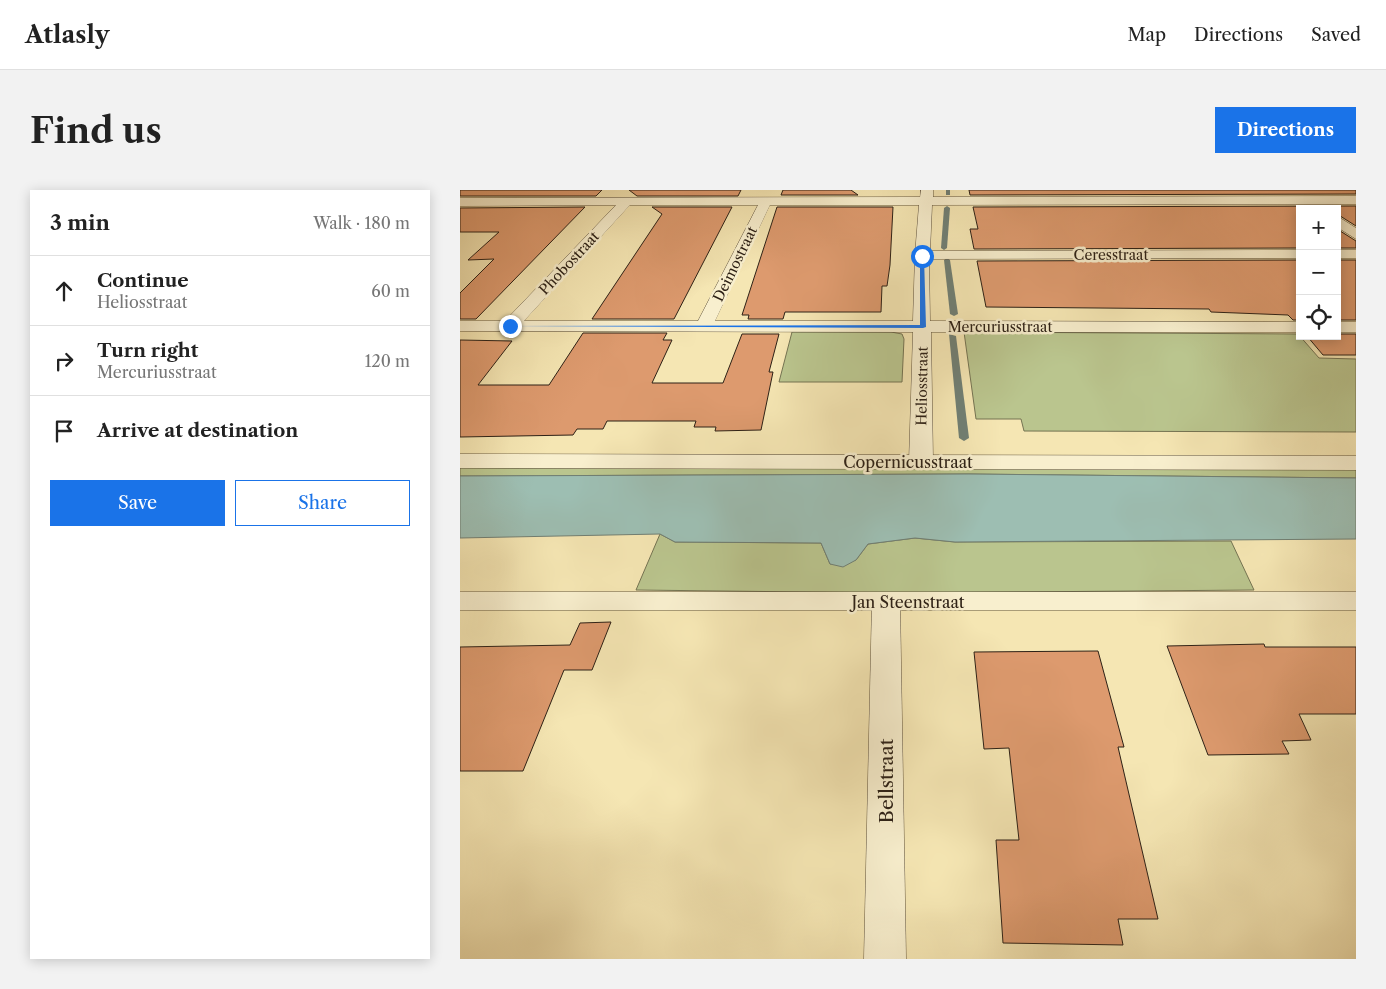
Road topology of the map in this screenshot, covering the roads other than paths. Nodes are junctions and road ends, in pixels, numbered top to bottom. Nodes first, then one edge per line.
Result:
1 (502, 190) edge
2 (1301, 190) edge
3 (928, 196) edge
4 (1356, 200) edge
5 (628, 201) junction
6 (766, 201) junction
7 (460, 202) edge
8 (487, 202) junction
9 (1319, 205) edge
10 (467, 216) dead end
11 (1341, 223) edge
12 (1356, 235) edge
13 (1296, 254) edge
14 (1341, 254) edge
15 (1356, 254) edge
16 (922, 256) junction
17 (460, 326) edge
18 (510, 326) junction
19 (704, 326) junction
20 (923, 327) junction
21 (1296, 327) edge
22 (1341, 327) edge
23 (1356, 327) edge
24 (460, 461) edge
25 (921, 462) junction
26 (1356, 463) edge
27 (460, 601) edge
28 (1356, 601) edge
29 (886, 602) junction
30 (885, 959) edge

1 - 8 street
2 - 9 street
3 - 6 street
3 - 9 street
3 - 16 street, Heliosstraat
4 - 9 street
5 - 6 street
5 - 8 street
5 - 18 street, Phobostraat
6 - 19 street, Deimostraat
7 - 8 street
8 - 10 street
11 - 12 street
13 - 16 street, Ceresstraat
14 - 15 street
16 - 20 street, Heliosstraat
17 - 18 street, Mercuriusstraat
18 - 19 street, Mercuriusstraat
19 - 20 street, Mercuriusstraat
20 - 21 street, Mercuriusstraat
20 - 25 street, Heliosstraat
22 - 23 street
24 - 25 street, Copernicusstraat
25 - 26 street, Copernicusstraat
27 - 29 street, Jan Steenstraat
28 - 29 street, Jan Steenstraat
29 - 30 street, Bellstraat

